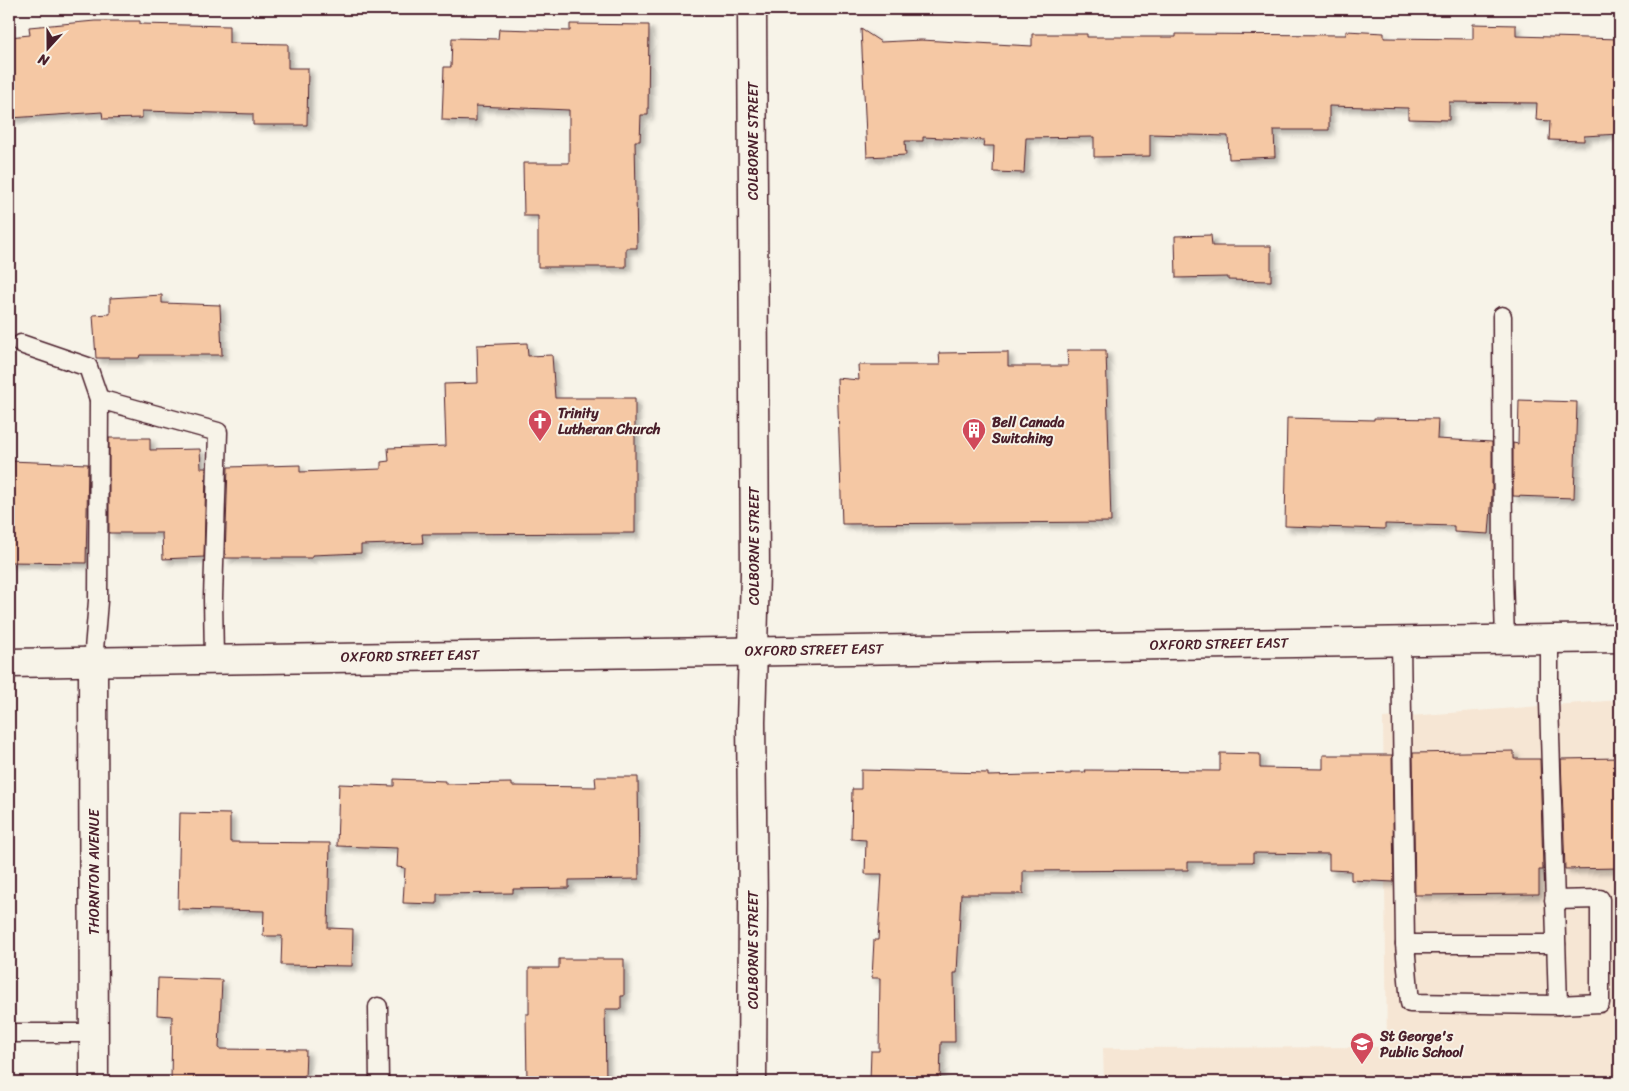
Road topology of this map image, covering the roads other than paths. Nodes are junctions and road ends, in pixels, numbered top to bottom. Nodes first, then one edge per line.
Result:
1 (752, 9) edge
2 (1502, 316) dead end
3 (21, 344) dead end
4 (100, 399) junction
5 (1620, 638) edge
6 (1506, 639) junction
7 (1549, 639) junction
8 (1401, 641) junction
9 (752, 652) junction
10 (214, 660) junction
11 (93, 662) junction
12 (9, 663) edge
13 (1554, 900) junction
14 (1405, 944) junction
15 (1556, 944) junction
16 (1558, 1005) junction
17 (378, 1007) dead end
18 (9, 1033) edge
19 (94, 1033) junction
20 (94, 1082) edge
21 (379, 1082) edge
22 (752, 1082) edge

1 - 9 main road, COLBORNE STREET
2 - 6 lane
3 - 4 lane
4 - 10 lane
4 - 11 lane
5 - 7 main road, OXFORD STREET EAST
6 - 7 main road, OXFORD STREET EAST
6 - 8 main road, OXFORD STREET EAST
7 - 13 lane
8 - 9 main road, OXFORD STREET EAST
8 - 14 lane
9 - 10 main road, OXFORD STREET EAST
9 - 22 main road, COLBORNE STREET
10 - 11 main road, OXFORD STREET EAST
11 - 12 main road, OXFORD STREET EAST
11 - 19 main road, THORNTON AVENUE
13 - 15 lane
13 - 16 lane
14 - 15 lane
14 - 16 lane
15 - 16 lane
17 - 21 lane
18 - 19 lane
19 - 20 main road, THORNTON AVENUE

